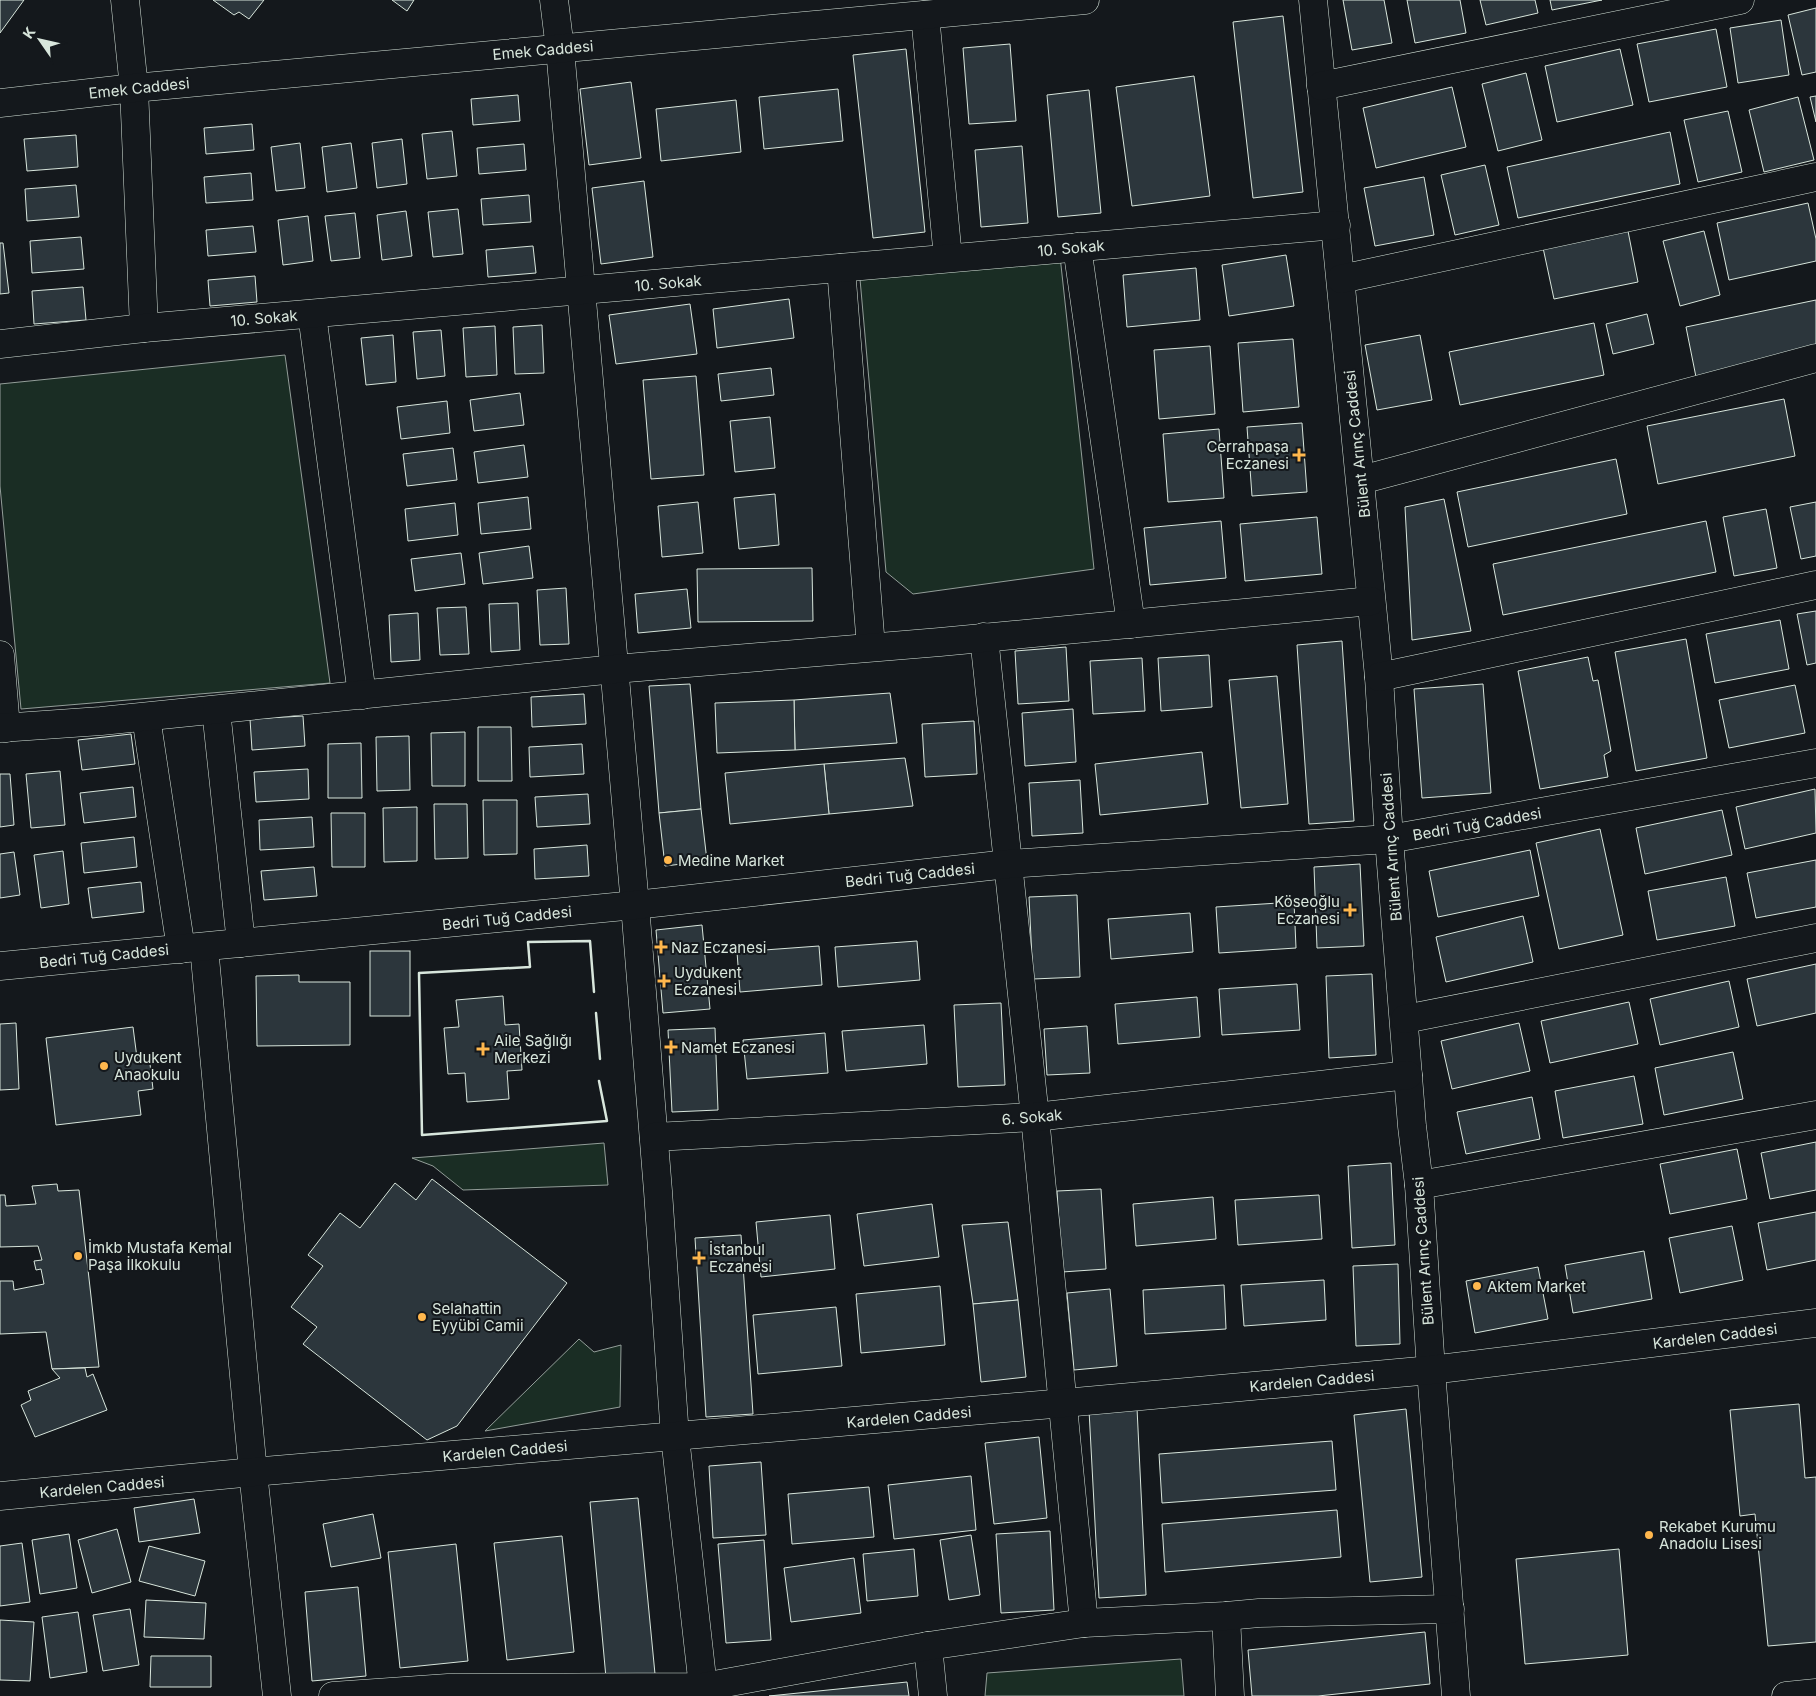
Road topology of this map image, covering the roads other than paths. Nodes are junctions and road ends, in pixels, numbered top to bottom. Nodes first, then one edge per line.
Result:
1 (125, 0) edge
2 (554, 0) edge
3 (1086, 0) edge
4 (1313, 0) edge
5 (1740, 0) edge
6 (1024, 3) edge
7 (925, 15) junction
8 (560, 49) junction
9 (1322, 86) junction
10 (134, 88) junction
11 (0, 103) edge
12 (1816, 177) edge
13 (1336, 225) junction
14 (1077, 247) junction
15 (948, 258) junction
16 (841, 268) junction
17 (1341, 279) junction
18 (581, 290) junction
19 (312, 314) junction
20 (144, 328) junction
21 (0, 344) edge
22 (1816, 358) edge
23 (1361, 480) junction
24 (1816, 584) edge
25 (1372, 601) junction
26 (1131, 624) junction
27 (984, 638) junction
28 (871, 647) junction
29 (0, 655) edge
30 (615, 669) junction
31 (1379, 677) junction
32 (362, 695) junction
33 (216, 710) junction
34 (146, 716) junction
35 (3, 728) edge
36 (1816, 763) edge
37 (1389, 839) junction
38 (1008, 864) junction
39 (635, 905) junction
40 (1816, 938) edge
41 (240, 943) junction
42 (192, 948) junction
43 (0, 966) edge
44 (1404, 1019) junction
45 (1408, 1075) junction
46 (1816, 1115) edge
47 (1035, 1118) junction
48 (654, 1137) junction
49 (1419, 1185) junction
50 (1816, 1323) edge
51 (1431, 1370) junction
52 (1064, 1403) junction
53 (675, 1437) junction
54 (253, 1472) junction
55 (0, 1496) edge
56 (1450, 1609) junction
57 (1226, 1616) junction
58 (1084, 1623) junction
59 (928, 1646) junction
60 (703, 1691) edge
61 (449, 1692) edge
62 (277, 1696) edge
63 (333, 1696) edge
64 (933, 1696) edge
65 (1230, 1696) edge
66 (1456, 1696) edge

1 - 10 street
2 - 8 street
3 - 6 street, Emek Caddesi
4 - 9 street, Bülent Arınç Caddesi
5 - 9 street
6 - 7 street, Emek Caddesi
7 - 8 street, Emek Caddesi
7 - 15 street
8 - 10 street, Emek Caddesi
8 - 18 street
9 - 13 street, Bülent Arınç Caddesi
10 - 11 street, Emek Caddesi
10 - 20 street
12 - 17 street
13 - 14 street, 10. Sokak
13 - 17 street, Bülent Arınç Caddesi
14 - 15 street, 10. Sokak
14 - 26 street
15 - 16 street, 10. Sokak
16 - 18 street, 10. Sokak
16 - 28 street
17 - 23 street, Bülent Arınç Caddesi
18 - 19 street, 10. Sokak
18 - 30 street
19 - 20 street, 10. Sokak
19 - 32 street
20 - 21 street, 10. Sokak
22 - 23 street
23 - 25 street, Bülent Arınç Caddesi
24 - 31 street
25 - 26 street
25 - 31 street, Bülent Arınç Caddesi
26 - 27 street
27 - 28 street
27 - 38 street
28 - 30 street
29 - 35 street
30 - 32 street
30 - 39 street
31 - 37 street, Bülent Arınç Caddesi
32 - 33 street
33 - 34 street
33 - 41 street
34 - 35 street
34 - 42 street
36 - 37 street, Bedri Tuğ Caddesi
37 - 38 street, Bedri Tuğ Caddesi
37 - 44 street, Bülent Arınç Caddesi
38 - 39 street, Bedri Tuğ Caddesi
38 - 47 street
39 - 41 street, Bedri Tuğ Caddesi
39 - 48 street
40 - 44 street
41 - 42 street, Bedri Tuğ Caddesi
42 - 43 street, Bedri Tuğ Caddesi
42 - 54 street
44 - 45 street, Bülent Arınç Caddesi
45 - 47 street, 6. Sokak
45 - 49 street, Bülent Arınç Caddesi
46 - 49 street
47 - 48 street, 6. Sokak
47 - 52 street
48 - 53 street
49 - 51 street, Bülent Arınç Caddesi
50 - 51 street, Kardelen Caddesi
51 - 52 street, Kardelen Caddesi
51 - 56 street, Bülent Arınç Caddesi
52 - 53 street, Kardelen Caddesi
52 - 58 street
53 - 54 street, Kardelen Caddesi
53 - 60 street
54 - 55 street, Kardelen Caddesi
54 - 62 street
56 - 57 street
56 - 66 street, Bülent Arınç Caddesi
57 - 58 street
57 - 65 street
58 - 59 street
59 - 60 street
59 - 64 street
60 - 61 street
61 - 63 street

